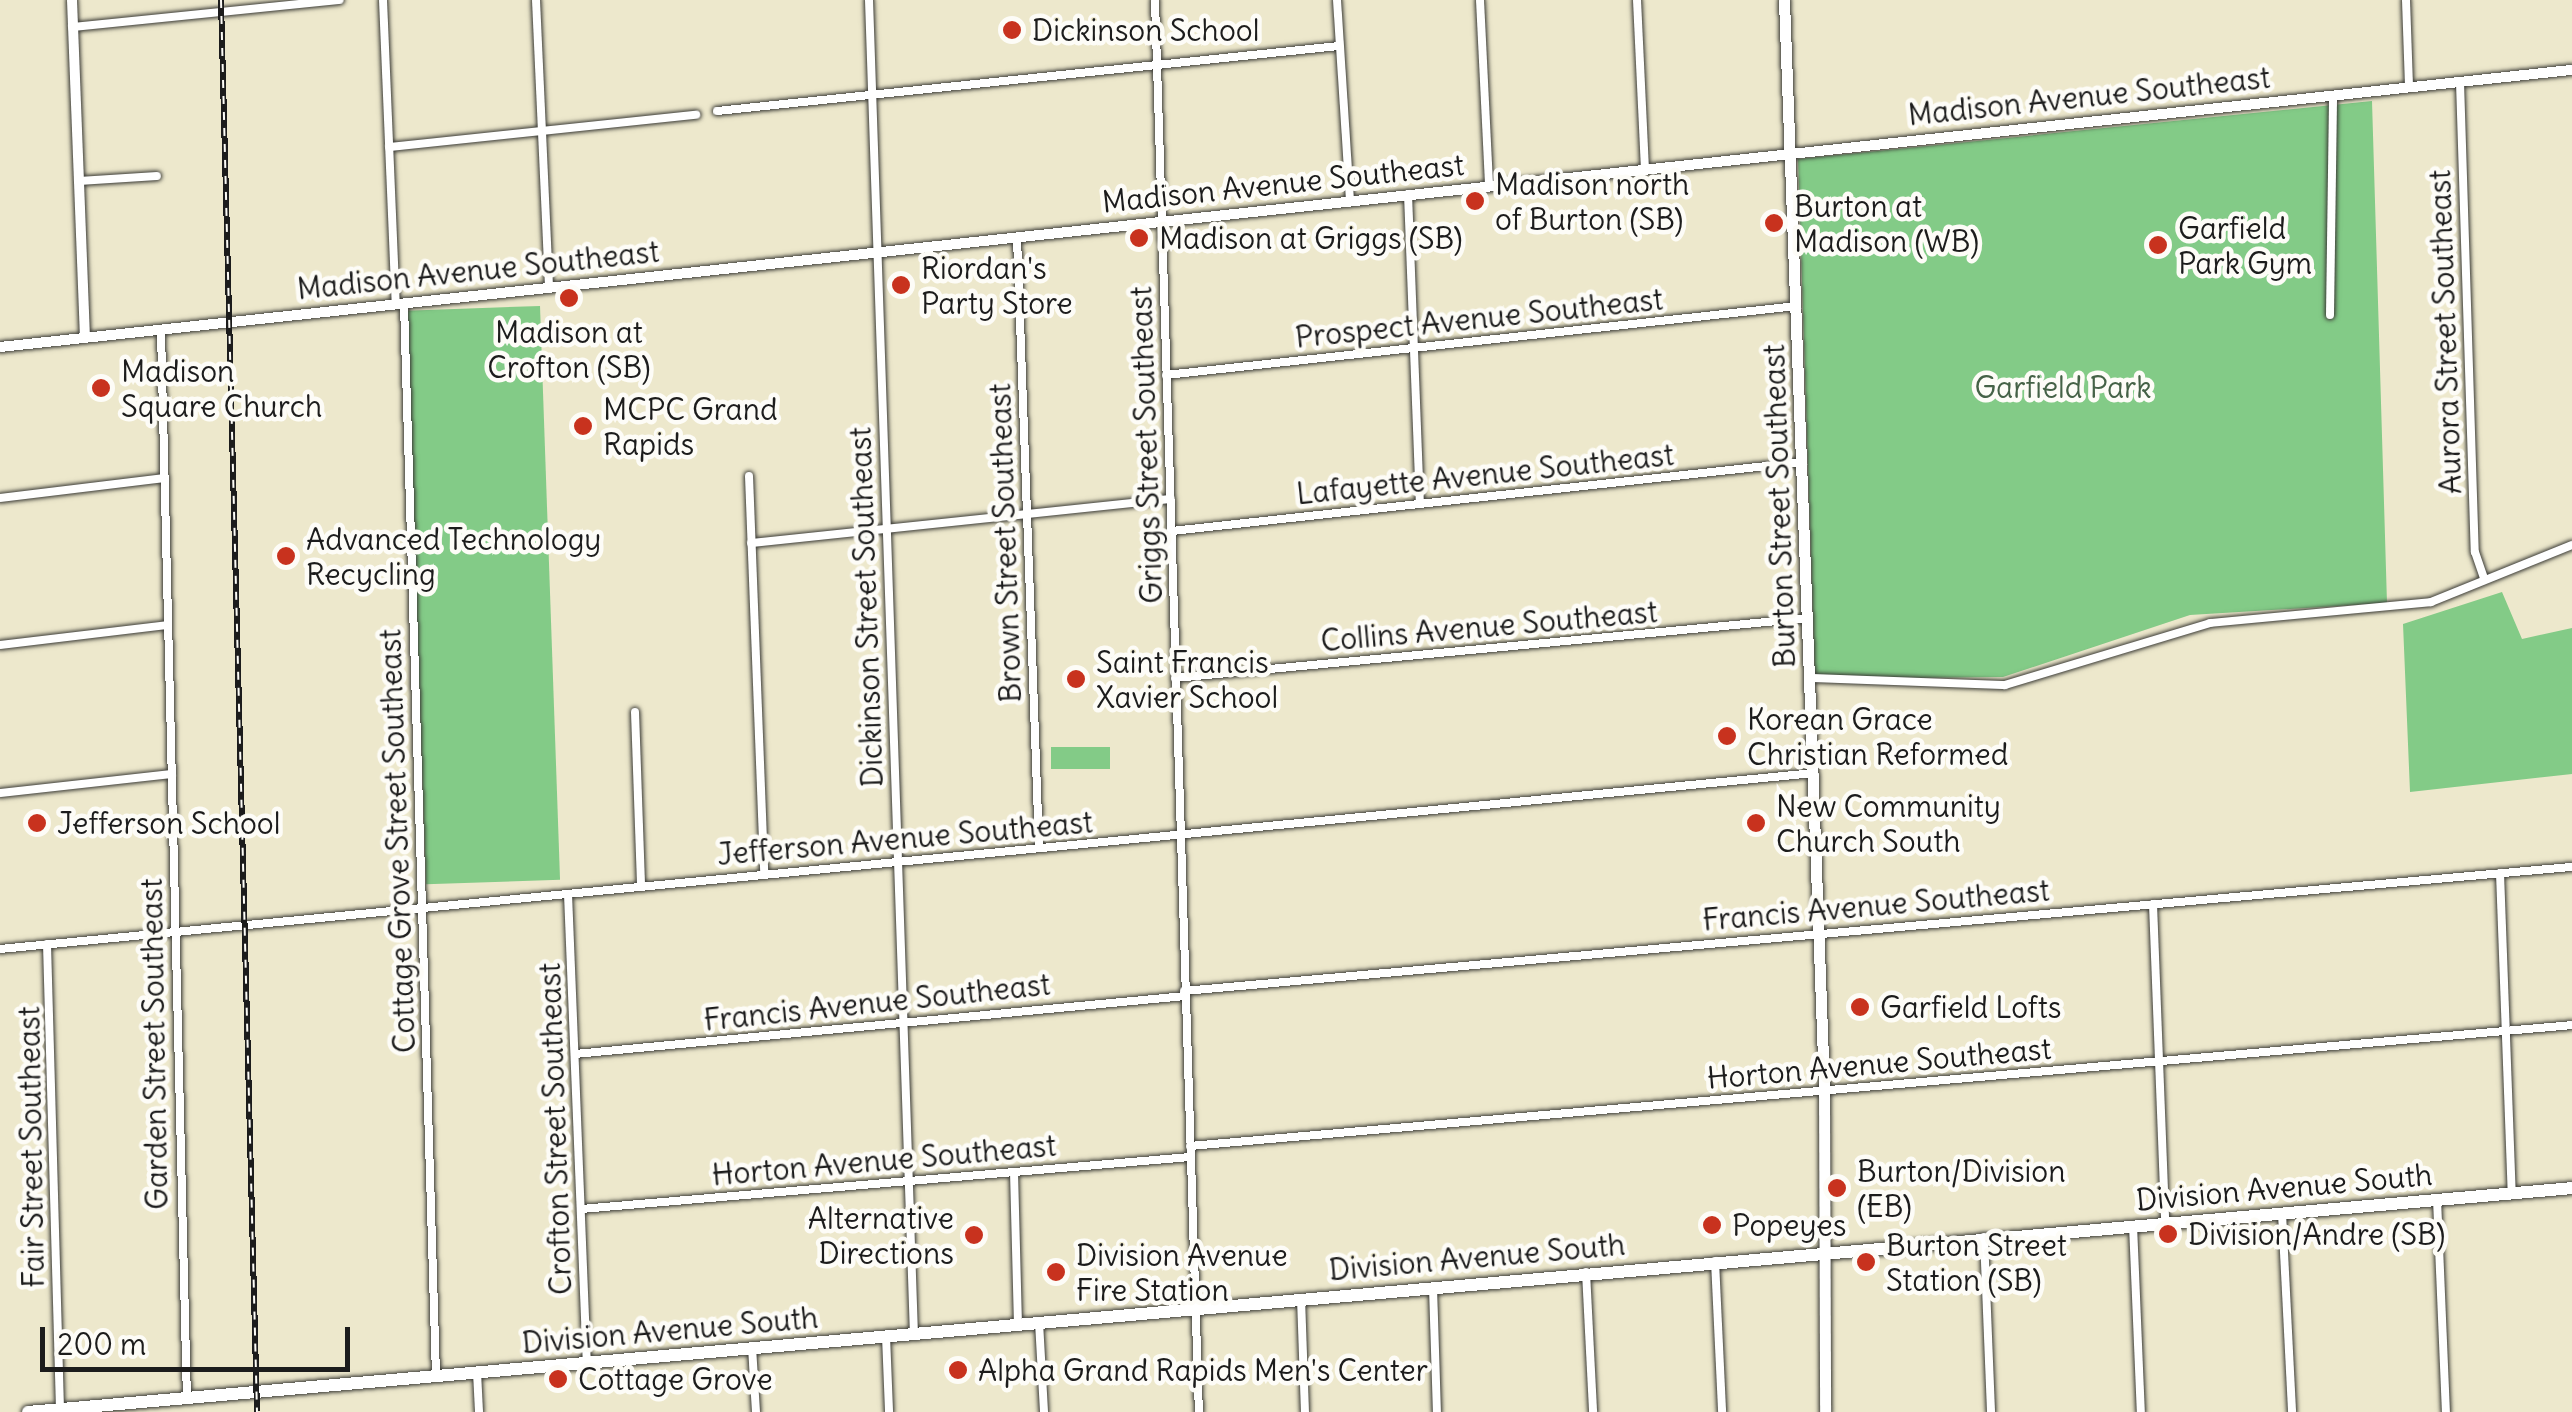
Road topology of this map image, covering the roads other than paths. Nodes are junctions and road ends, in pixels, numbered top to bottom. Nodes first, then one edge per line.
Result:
1 (72, 0) edge
2 (340, 0) edge
3 (383, 0) edge
4 (536, 0) edge
5 (869, 0) edge
6 (1155, 0) edge
7 (1337, 0) edge
8 (1480, 0) edge
9 (1637, 0) edge
10 (1784, 0) edge
11 (2406, 0) edge
12 (72, 27) junction
13 (1338, 46) junction
14 (1158, 66) junction
15 (2572, 70) edge
16 (2460, 82) junction
17 (2409, 88) junction
18 (873, 96) junction
19 (2334, 96) junction
20 (717, 111) dead end
21 (696, 115) dead end
22 (542, 132) junction
23 (389, 147) junction
24 (1791, 153) junction
25 (1645, 168) junction
26 (156, 176) dead end
27 (79, 181) junction
28 (1489, 185) junction
29 (1408, 194) junction
30 (1350, 200) junction
31 (1162, 222) junction
32 (1017, 237) junction
33 (875, 251) junction
34 (549, 288) junction
35 (400, 304) junction
36 (1796, 306) junction
37 (2330, 315) dead end
38 (161, 330) junction
39 (85, 338) junction
40 (0, 347) edge
41 (1412, 348) junction
42 (1166, 376) junction
43 (1802, 462) junction
44 (749, 476) dead end
45 (165, 478) junction
46 (0, 498) edge
47 (1171, 499) junction
48 (1420, 504) junction
49 (1026, 515) junction
50 (886, 528) junction
51 (1172, 531) junction
52 (751, 542) junction
53 (2572, 545) edge
54 (2484, 578) junction
55 (1808, 618) junction
56 (167, 625) junction
57 (0, 644) edge
58 (1175, 678) junction
59 (1810, 678) junction
60 (635, 712) dead end
61 (1814, 772) junction
62 (172, 774) junction
63 (0, 793) edge
64 (1179, 836) junction
65 (1039, 848) junction
66 (896, 862) junction
67 (2572, 866) edge
68 (2500, 873) junction
69 (764, 874) junction
70 (641, 886) junction
71 (568, 894) junction
72 (2153, 904) junction
73 (419, 908) junction
74 (172, 932) junction
75 (1818, 932) junction
76 (47, 944) junction
77 (0, 948) edge
78 (1184, 993) junction
79 (902, 1022) junction
80 (2572, 1025) edge
81 (2505, 1031) junction
82 (575, 1054) junction
83 (2157, 1063) junction
84 (1824, 1088) junction
85 (1190, 1146) junction
86 (1190, 1158) junction
87 (1014, 1172) junction
88 (908, 1182) junction
89 (2572, 1188) edge
90 (2512, 1192) junction
91 (2437, 1199) junction
92 (582, 1208) junction
93 (2282, 1213) junction
94 (2165, 1222) junction
95 (2133, 1225) junction
96 (1984, 1237) junction
97 (1820, 1250) junction
98 (1715, 1261) junction
99 (1586, 1272) junction
100 (1433, 1286) junction
101 (1301, 1298) junction
102 (1195, 1308) junction
103 (1039, 1322) junction
104 (1018, 1324) junction
105 (914, 1333) junction
106 (886, 1336) junction
107 (752, 1347) junction
108 (586, 1362) junction
109 (478, 1372) junction
110 (436, 1376) junction
111 (187, 1398) junction
112 (60, 1409) junction
113 (28, 1412) edge
114 (479, 1412) edge
115 (756, 1412) edge
116 (889, 1412) edge
117 (1044, 1412) edge
118 (1199, 1412) edge
119 (1305, 1412) edge
120 (1437, 1412) edge
121 (1593, 1412) edge
122 (1722, 1412) edge
123 (1826, 1412) edge
124 (1991, 1412) edge
125 (2142, 1412) edge
126 (2292, 1412) edge
127 (2446, 1412) edge

1 - 12 street
2 - 12 street
3 - 23 street, Cottage Grove Street Southeast
4 - 22 street
5 - 18 street, Dickinson Street Southeast
6 - 14 street, Griggs Street Southeast
7 - 13 street
8 - 28 street
9 - 25 street
10 - 24 main road, Burton Street Southeast
11 - 17 street
12 - 27 street
13 - 14 street
13 - 30 street
14 - 18 street
14 - 31 street, Griggs Street Southeast
15 - 16 street, Madison Avenue Southeast
16 - 17 street, Madison Avenue Southeast
16 - 54 street, Aurora Street Southeast
17 - 19 street, Madison Avenue Southeast
18 - 20 street
18 - 33 street, Dickinson Street Southeast
19 - 24 street, Madison Avenue Southeast
19 - 37 street
21 - 22 street
22 - 23 street
22 - 34 street
23 - 35 street, Cottage Grove Street Southeast
24 - 25 street, Madison Avenue Southeast
24 - 36 main road, Burton Street Southeast
25 - 28 street, Madison Avenue Southeast
26 - 27 street
27 - 39 street
28 - 29 street, Madison Avenue Southeast
29 - 30 street, Madison Avenue Southeast
29 - 41 street
30 - 31 street, Madison Avenue Southeast
31 - 32 street, Madison Avenue Southeast
31 - 42 street, Griggs Street Southeast
32 - 33 street, Madison Avenue Southeast
32 - 49 street, Brown Street Southeast
33 - 34 street, Madison Avenue Southeast
33 - 50 street, Dickinson Street Southeast
34 - 35 street, Madison Avenue Southeast
35 - 38 street, Madison Avenue Southeast
35 - 73 street, Cottage Grove Street Southeast
36 - 41 street, Prospect Avenue Southeast
36 - 43 main road, Burton Street Southeast
38 - 39 street, Madison Avenue Southeast
38 - 45 street, Garden Street Southeast
39 - 40 street, Madison Avenue Southeast
41 - 42 street, Prospect Avenue Southeast
41 - 48 street
42 - 47 street, Griggs Street Southeast
43 - 48 street, Lafayette Avenue Southeast
43 - 55 main road, Burton Street Southeast
44 - 52 street
45 - 46 street
45 - 56 street, Garden Street Southeast
47 - 49 street
47 - 51 street, Griggs Street Southeast
48 - 51 street, Lafayette Avenue Southeast
49 - 50 street
49 - 65 street, Brown Street Southeast
50 - 52 street
50 - 66 street, Dickinson Street Southeast
51 - 58 street, Griggs Street Southeast
52 - 69 street
53 - 54 street
54 - 59 street
55 - 58 street, Collins Avenue Southeast
55 - 59 main road, Burton Street Southeast
56 - 57 street
56 - 62 street, Garden Street Southeast
58 - 64 street, Griggs Street Southeast
59 - 61 main road, Burton Street Southeast
60 - 70 street
61 - 64 street, Jefferson Avenue Southeast
61 - 75 main road, Burton Street Southeast
62 - 63 street
62 - 74 street, Garden Street Southeast
64 - 65 street, Jefferson Avenue Southeast
64 - 78 street, Griggs Street Southeast
65 - 66 street, Jefferson Avenue Southeast
66 - 69 street, Jefferson Avenue Southeast
66 - 79 street, Dickinson Street Southeast
67 - 68 street, Francis Avenue Southeast
68 - 72 street, Francis Avenue Southeast
68 - 81 street
69 - 70 street, Jefferson Avenue Southeast
70 - 71 street, Jefferson Avenue Southeast
71 - 73 street, Jefferson Avenue Southeast
71 - 82 street, Crofton Street Southeast
72 - 75 street, Francis Avenue Southeast
72 - 83 street
73 - 74 street, Jefferson Avenue Southeast
73 - 110 street, Cottage Grove Street Southeast
74 - 76 street, Jefferson Avenue Southeast
74 - 111 street, Garden Street Southeast
75 - 78 street, Francis Avenue Southeast
75 - 84 main road, Burton Street Southeast
76 - 77 street, Jefferson Avenue Southeast
76 - 112 street, Fair Street Southeast
78 - 79 street, Francis Avenue Southeast
78 - 85 street, Griggs Street Southeast
79 - 82 street, Francis Avenue Southeast
79 - 88 street, Dickinson Street Southeast
80 - 81 street, Horton Avenue Southeast
81 - 83 street, Horton Avenue Southeast
81 - 90 street
82 - 92 street, Crofton Street Southeast
83 - 84 street, Horton Avenue Southeast
83 - 94 street
84 - 85 street, Horton Avenue Southeast
84 - 97 main road, Burton Street Southeast
85 - 86 street, Griggs Street Southeast
86 - 87 street, Horton Avenue Southeast
86 - 102 street, Griggs Street Southeast
87 - 88 street, Horton Avenue Southeast
87 - 104 street
88 - 92 street, Horton Avenue Southeast
88 - 105 street, Dickinson Street Southeast
89 - 90 main road, Division Avenue South
90 - 91 main road, Division Avenue South
91 - 93 main road, Division Avenue South
91 - 127 street
92 - 108 street, Crofton Street Southeast
93 - 94 main road, Division Avenue South
93 - 126 street
94 - 95 main road, Division Avenue South
95 - 96 main road, Division Avenue South
95 - 125 street
96 - 97 main road, Division Avenue South
96 - 124 street
97 - 98 main road, Division Avenue South
97 - 123 main road, Burton Street Southeast
98 - 99 main road, Division Avenue South
98 - 122 street
99 - 100 main road, Division Avenue South
99 - 121 street
100 - 101 main road, Division Avenue South
100 - 120 street
101 - 102 main road, Division Avenue South
101 - 119 street
102 - 103 main road, Division Avenue South
102 - 118 street, Griggs Street Southeast
103 - 104 main road, Division Avenue South
103 - 117 street
104 - 105 main road, Division Avenue South
105 - 106 main road, Division Avenue South
106 - 107 main road, Division Avenue South
106 - 116 street
107 - 108 main road, Division Avenue South
107 - 115 street
108 - 109 main road, Division Avenue South
109 - 110 main road, Division Avenue South
109 - 114 street
110 - 111 main road, Division Avenue South
111 - 112 main road, Division Avenue South
112 - 113 main road, Division Avenue South

